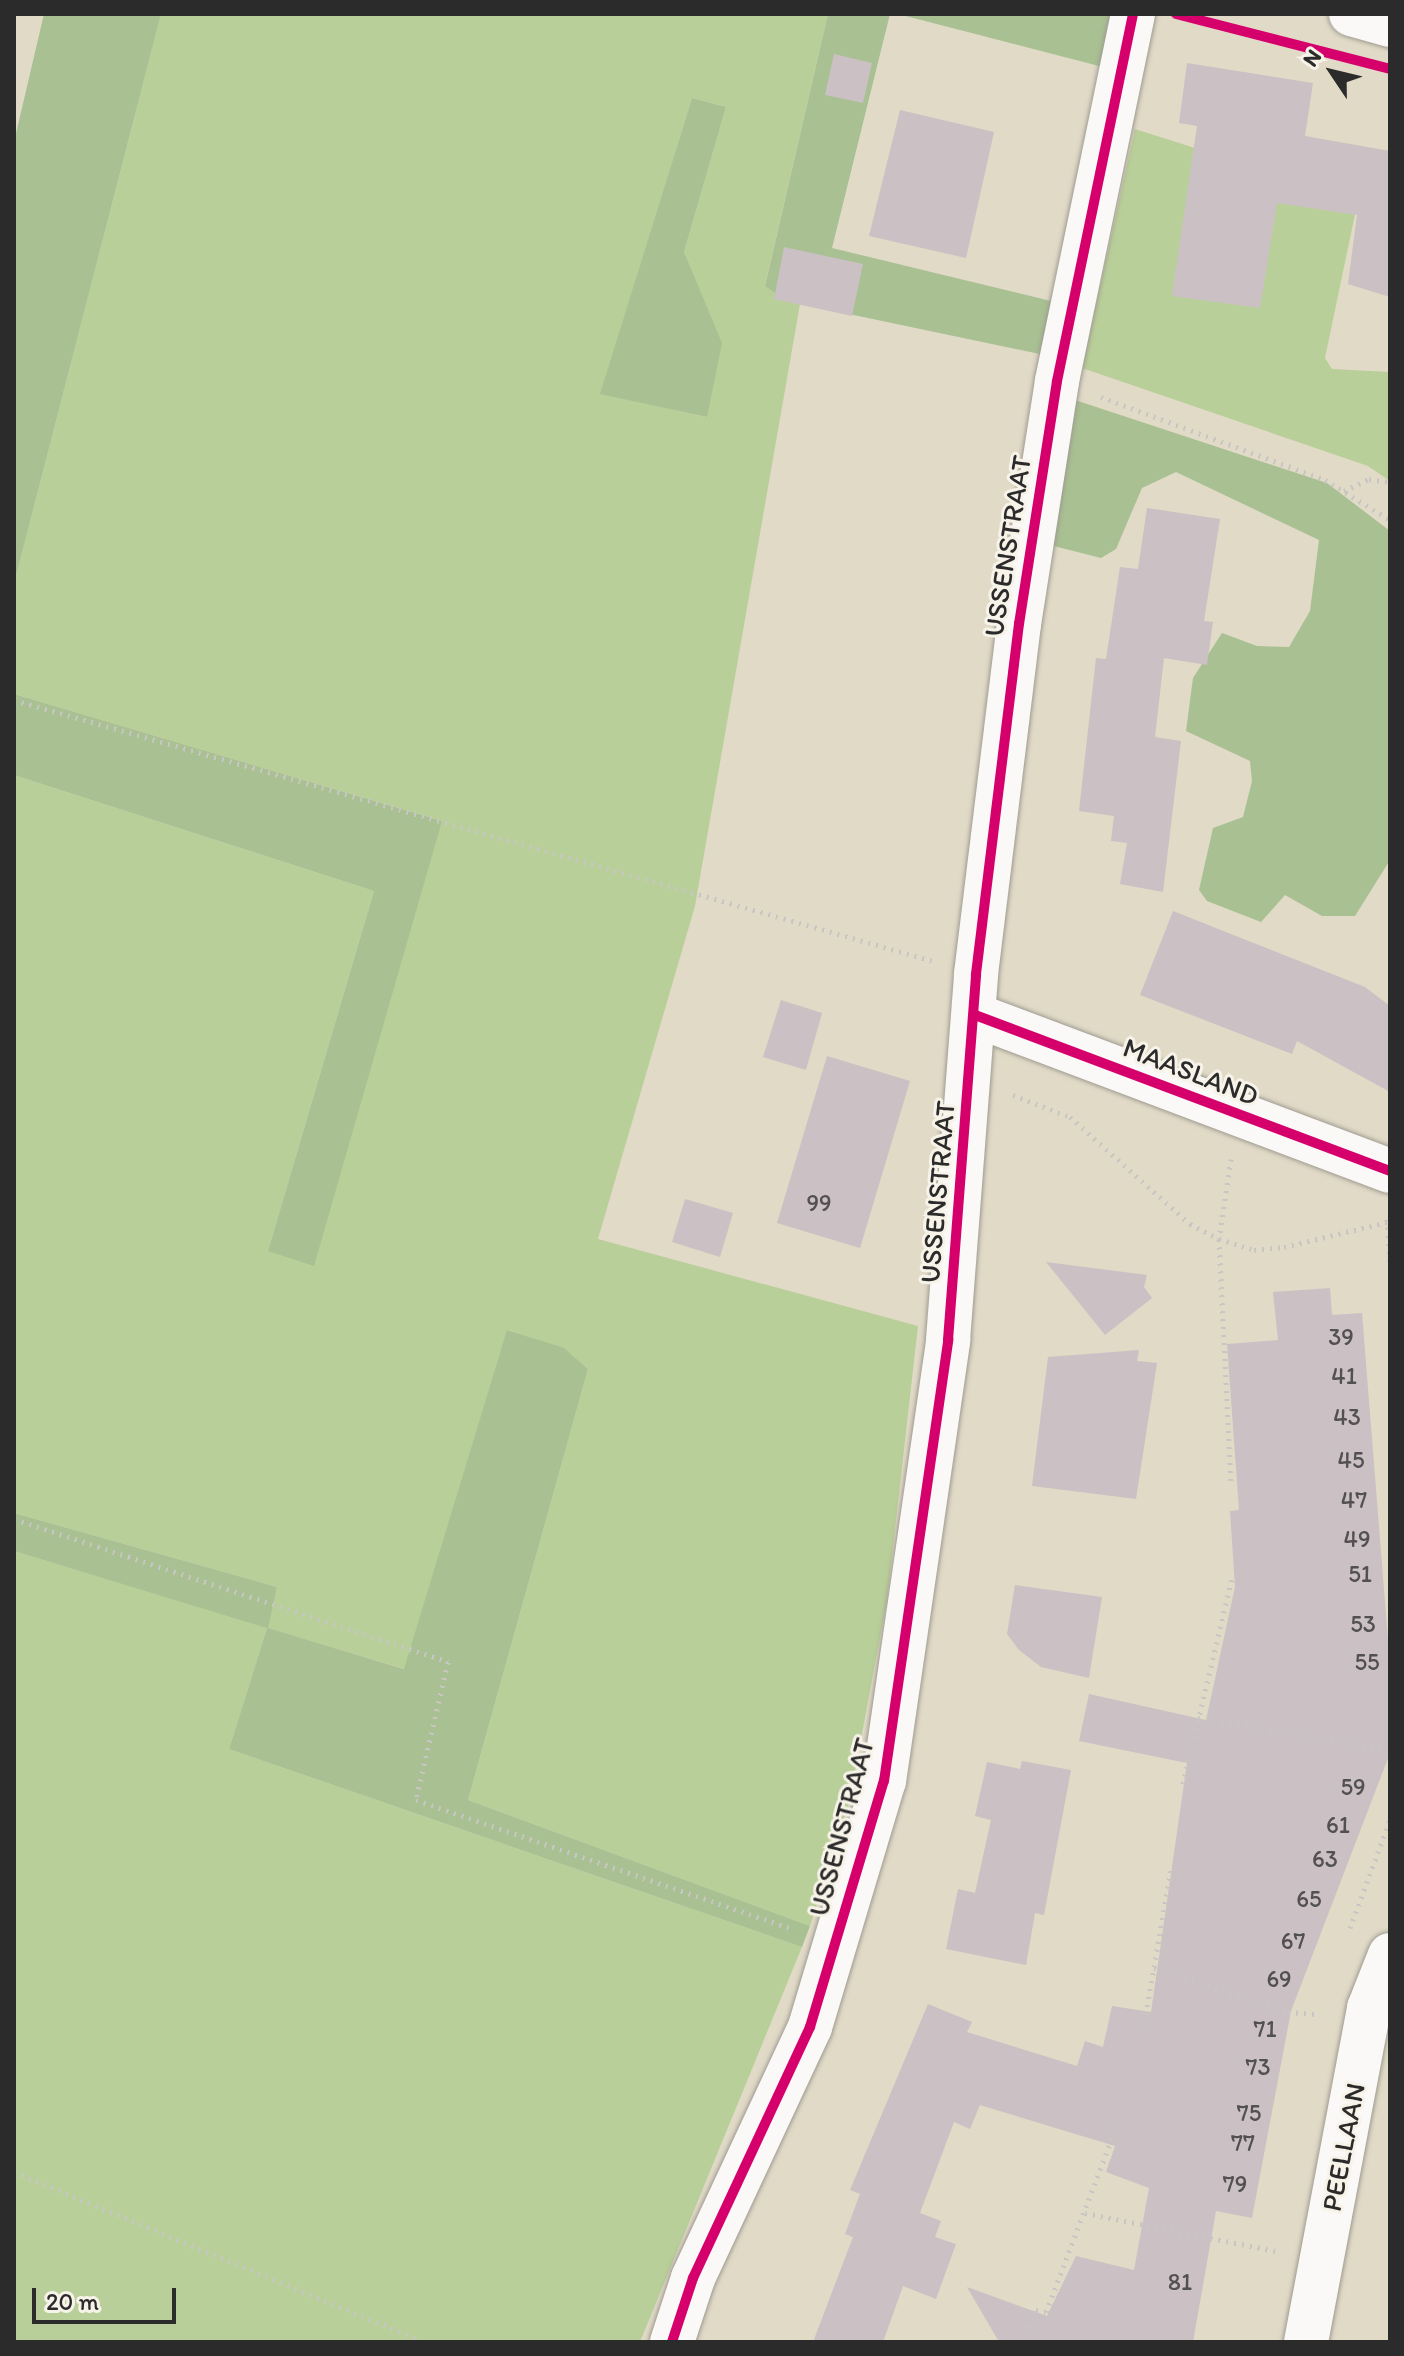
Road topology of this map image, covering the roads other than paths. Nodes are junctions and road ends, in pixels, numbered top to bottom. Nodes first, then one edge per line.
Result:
1 (1133, 14) edge
2 (1351, 14) edge
3 (1390, 25) edge
4 (975, 994) junction
5 (1390, 1171) edge
6 (1390, 1955) edge
7 (1380, 2012) edge
8 (672, 2342) edge
9 (1306, 2342) edge

1 - 4 street, USSENSTRAAT
2 - 3 street
4 - 5 street, MAASLAND
4 - 8 street, USSENSTRAAT
6 - 7 street, PEELLAAN
7 - 9 street, PEELLAAN

